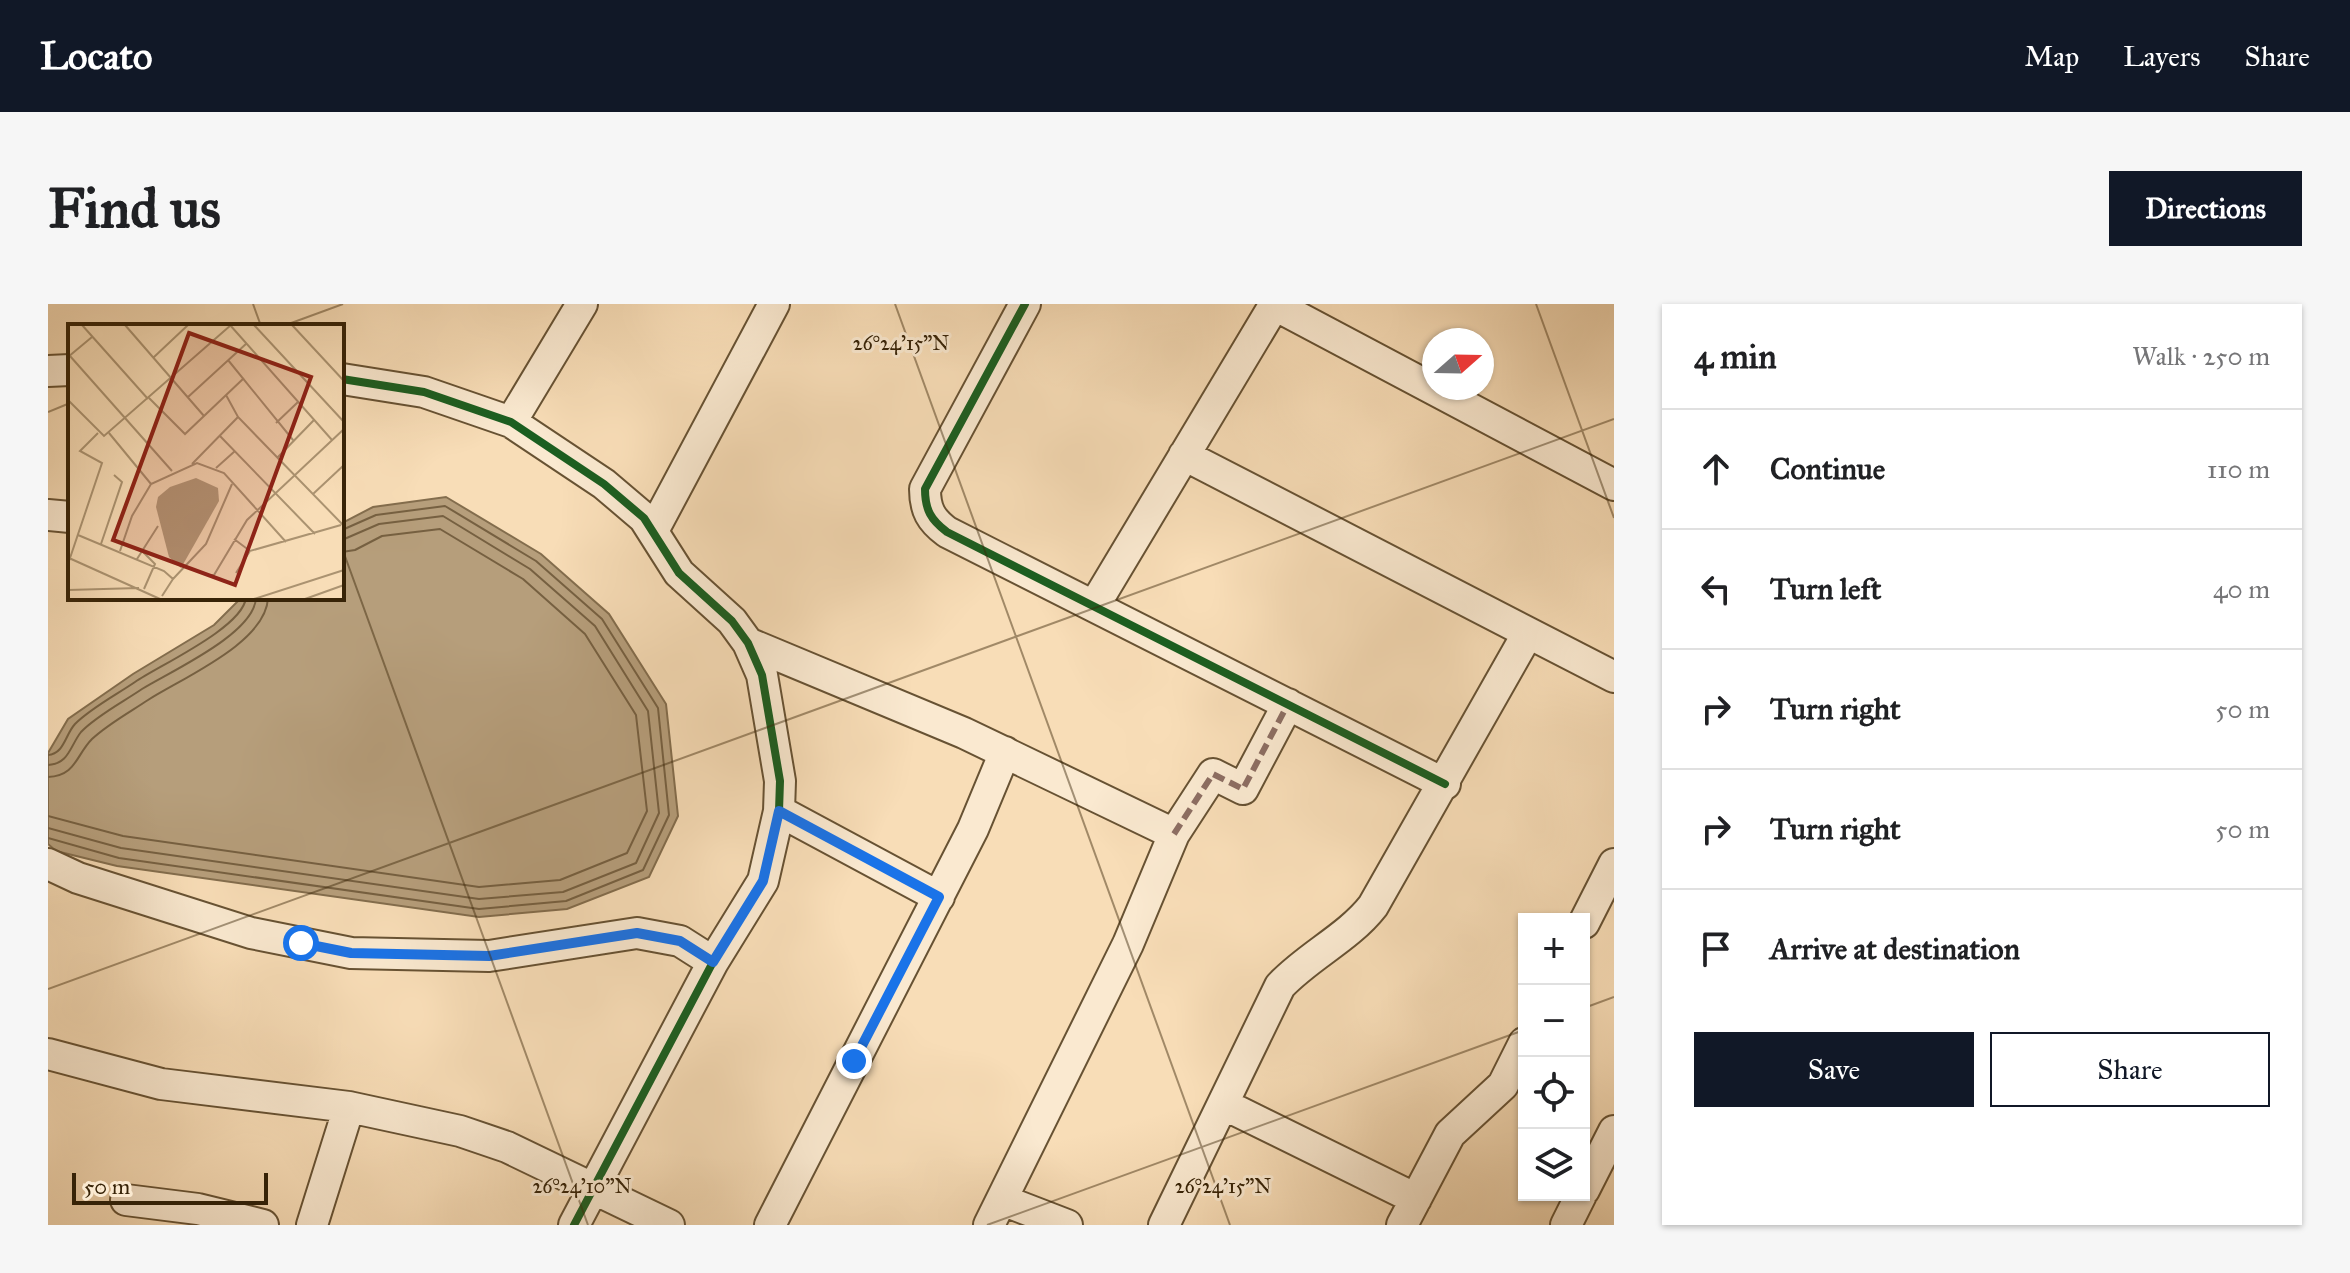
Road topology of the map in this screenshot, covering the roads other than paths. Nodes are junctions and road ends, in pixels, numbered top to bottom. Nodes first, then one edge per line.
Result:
1 (582, 304) edge
2 (774, 304) edge
3 (1025, 304) edge
4 (1274, 304) edge
5 (68, 370) edge
6 (48, 371) edge
7 (344, 379) edge
8 (511, 422) junction
9 (1184, 455) junction
10 (1614, 485) edge
11 (48, 515) edge
12 (68, 517) edge
13 (654, 529) junction
14 (1094, 606) junction
15 (1528, 633) junction
16 (748, 643) junction
17 (1614, 677) edge
18 (1288, 704) junction
19 (1005, 752) junction
20 (1445, 784) junction
21 (779, 811) junction
22 (1174, 834) junction
23 (48, 864) edge
24 (1614, 864) edge
25 (939, 897) junction
26 (1589, 913) edge
27 (713, 962) junction
28 (48, 1054) edge
29 (1518, 1055) edge
30 (1223, 1104) junction
31 (349, 1107) junction
32 (1614, 1131) edge
33 (1590, 1178) edge
34 (592, 1189) junction
35 (126, 1200) dead end
36 (1578, 1201) edge
37 (995, 1212) edge
38 (1409, 1212) edge
39 (263, 1225) edge
40 (312, 1225) edge
41 (574, 1225) edge
42 (669, 1225) edge
43 (770, 1225) edge
44 (1067, 1225) edge
45 (1164, 1225) edge
46 (1566, 1225) edge

1 - 8 street
2 - 13 street
3 - 14 street
4 - 9 street
4 - 10 street
5 - 6 street
7 - 8 street
8 - 13 street
9 - 14 street
9 - 15 street
11 - 12 street
13 - 16 street
14 - 18 street
15 - 17 street
15 - 20 street
16 - 19 street
16 - 21 street
18 - 20 street
18 - 22 street
19 - 22 street
19 - 25 street
20 - 30 street
21 - 25 street
21 - 27 street
22 - 37 street
23 - 27 street
24 - 26 street
25 - 43 street
27 - 34 street
28 - 31 street
29 - 38 street
30 - 38 street
30 - 45 street
31 - 34 street
31 - 40 street
32 - 33 street
34 - 41 street
34 - 42 street
35 - 39 street
36 - 46 street
37 - 44 street

